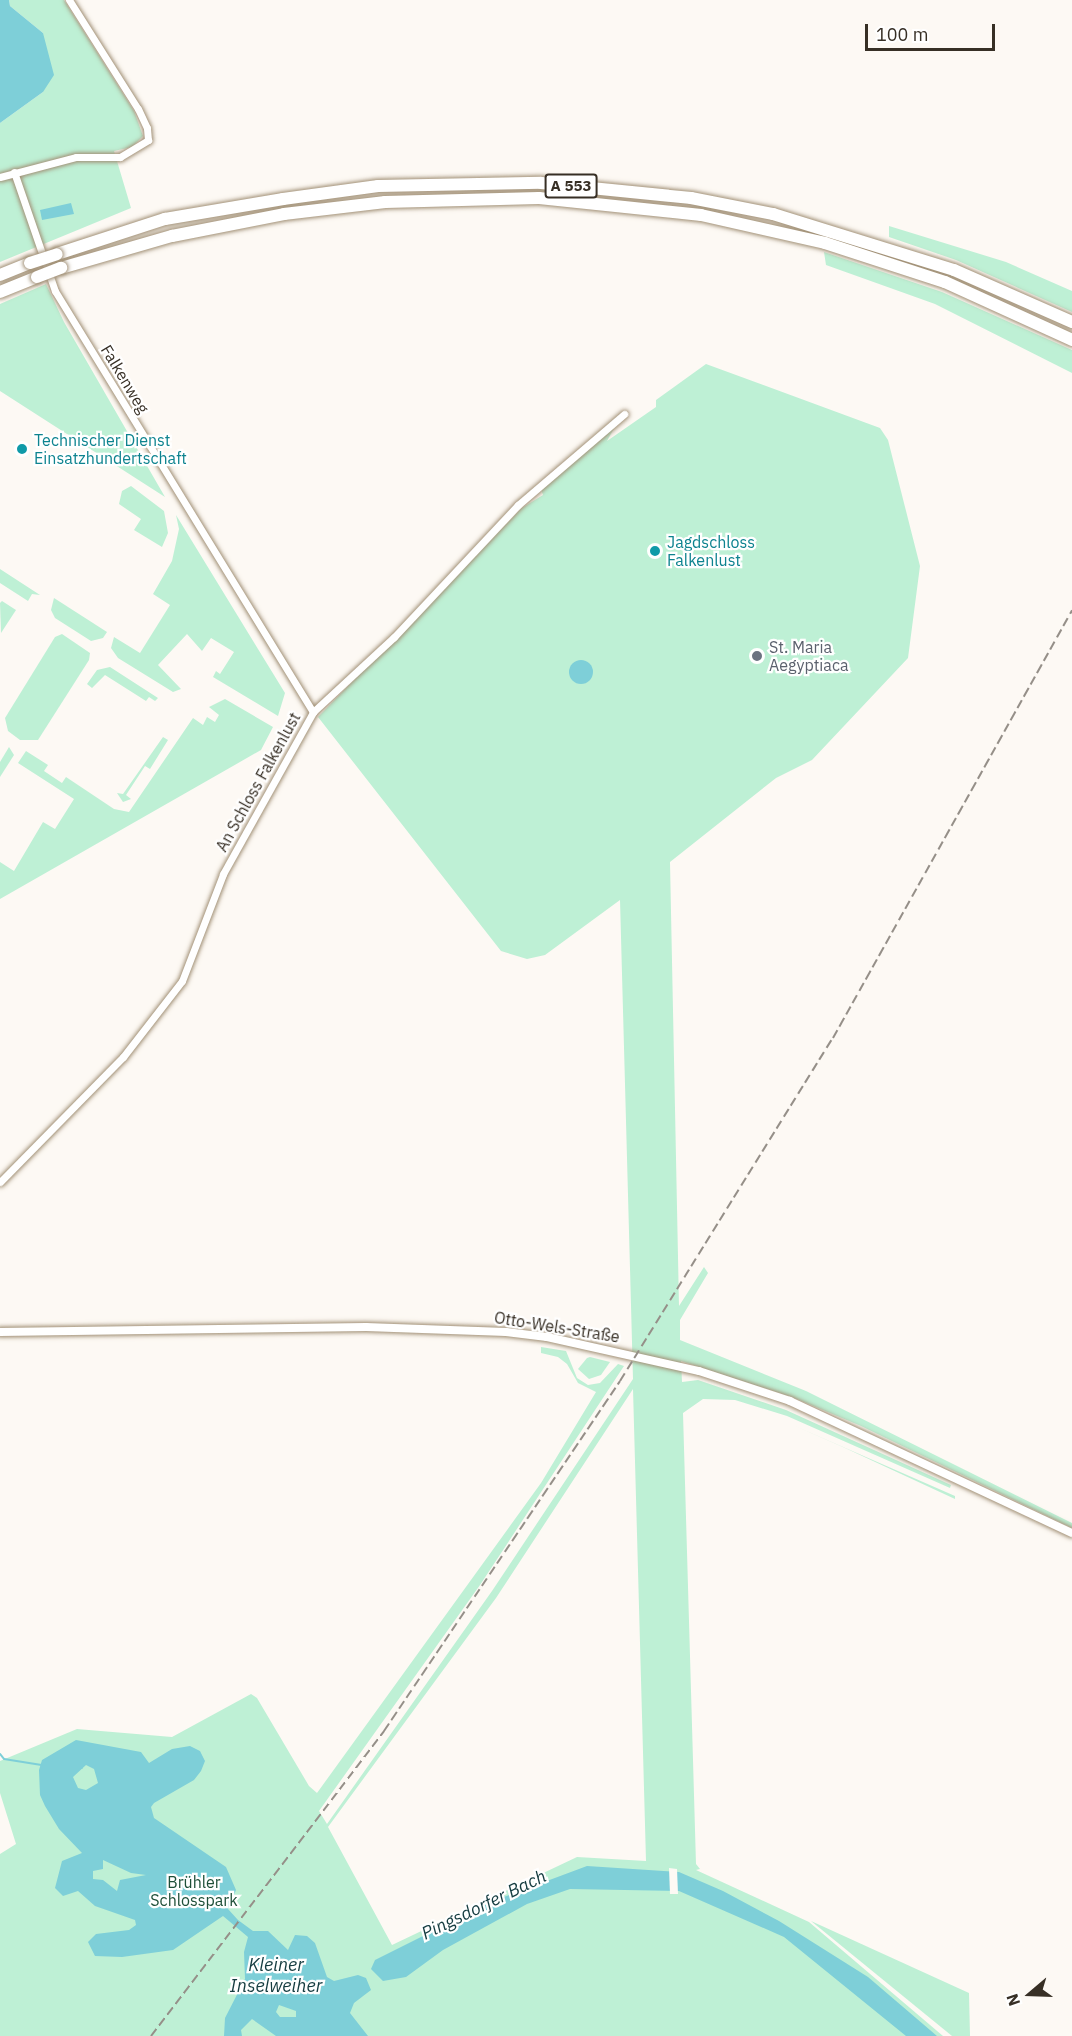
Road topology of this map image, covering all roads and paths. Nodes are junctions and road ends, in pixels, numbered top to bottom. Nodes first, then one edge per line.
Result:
1 (69, 0) edge
2 (14, 172) junction
3 (0, 177) edge
4 (0, 275) edge
5 (0, 292) edge
6 (1072, 322) edge
7 (1072, 340) edge
8 (624, 414) dead end
9 (313, 712) junction
10 (0, 1182) edge
11 (0, 1332) edge
12 (1072, 1533) edge

1 - 2 street
2 - 3 street
2 - 9 street, Falkenweg
4 - 6 highway, A 553, bridge
5 - 7 highway, A 553, bridge
8 - 9 street, An Schloss Falkenlust
9 - 10 street, An Schloss Falkenlust
11 - 12 street, Otto-Wels-Straße

